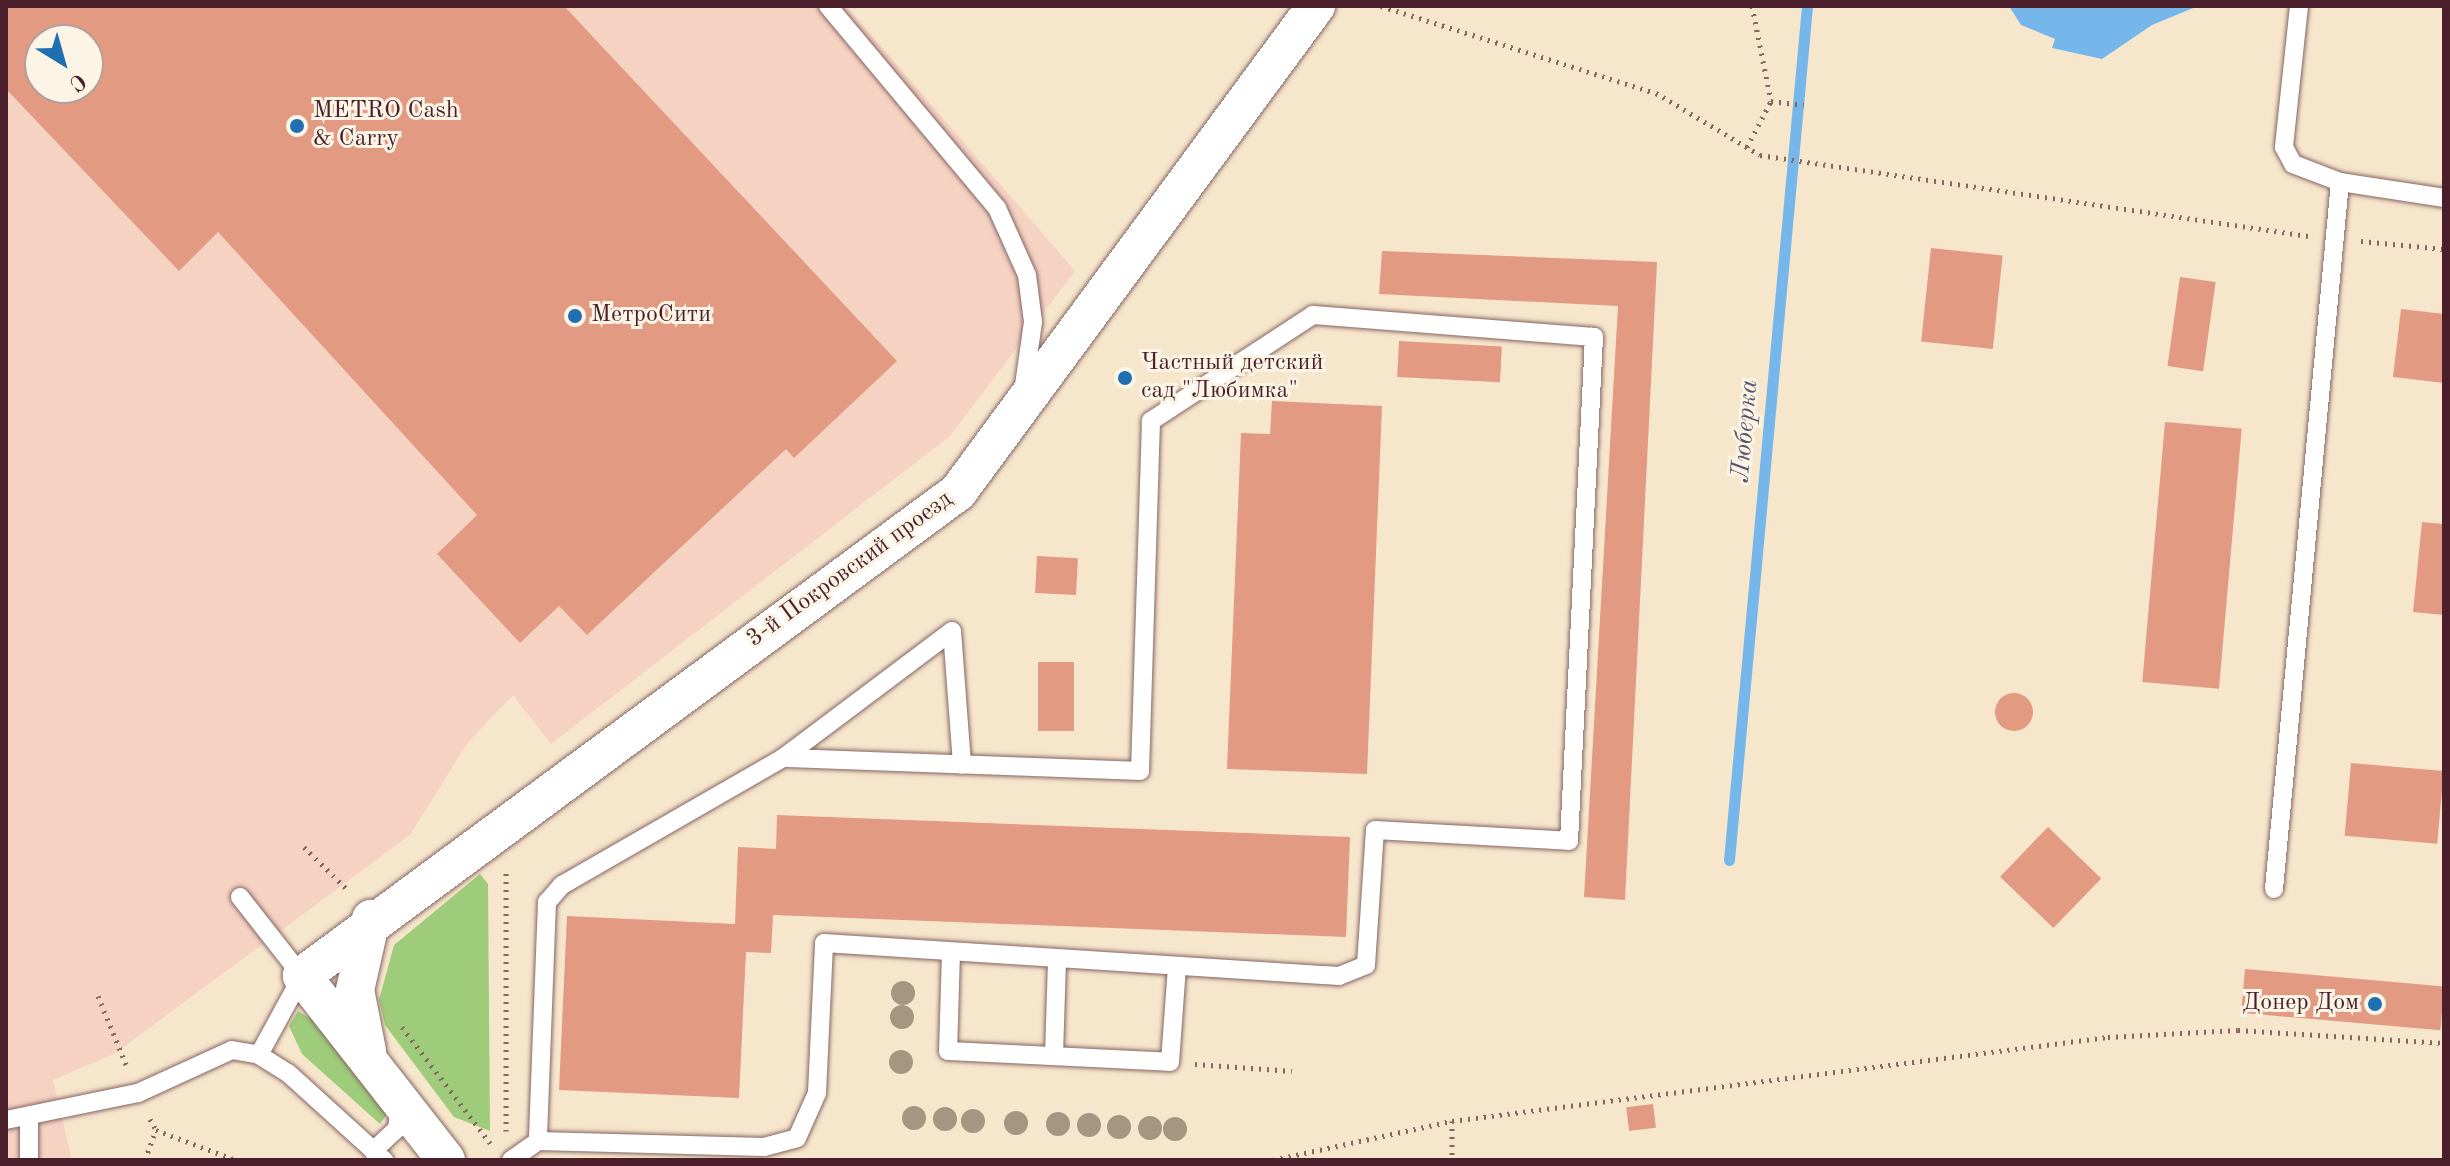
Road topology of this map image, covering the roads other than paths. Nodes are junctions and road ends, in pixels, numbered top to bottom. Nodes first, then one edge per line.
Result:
1 (828, 6) edge
2 (1316, 6) edge
3 (2299, 6) edge
4 (2340, 182) junction
5 (2444, 198) edge
6 (1021, 406) junction
7 (783, 758) junction
8 (962, 765) junction
9 (2274, 889) dead end
10 (240, 897) dead end
11 (371, 919) junction
12 (951, 952) junction
13 (1057, 959) junction
14 (1177, 966) junction
15 (302, 976) junction
16 (259, 1055) junction
17 (1054, 1056) junction
18 (372, 1065) junction
19 (399, 1098) junction
20 (6, 1120) edge
21 (29, 1120) junction
22 (538, 1141) junction
23 (508, 1152) edge
24 (379, 1156) edge
25 (29, 1160) edge
26 (446, 1160) edge

1 - 6 lane
2 - 6 street, 3-й Покровский проезд
3 - 4 lane
4 - 5 lane
4 - 9 lane
6 - 11 street, 3-й Покровский проезд
7 - 8 lane
7 - 8 lane
7 - 22 lane
8 - 14 lane
10 - 15 lane
11 - 15 street, 3-й Покровский проезд
11 - 18 street
12 - 13 lane
12 - 17 lane
12 - 22 lane
13 - 14 lane
13 - 17 lane
14 - 17 lane
15 - 16 lane
15 - 18 street
16 - 21 lane
16 - 24 lane
18 - 19 street
19 - 24 lane
19 - 26 street
20 - 21 lane
21 - 25 lane
22 - 23 lane

